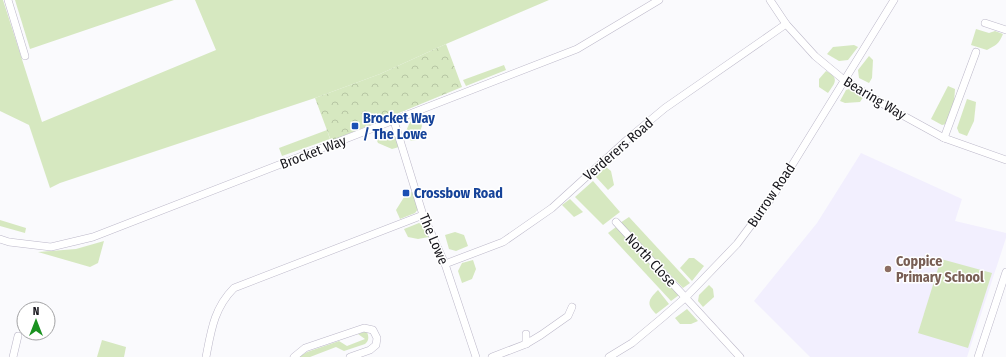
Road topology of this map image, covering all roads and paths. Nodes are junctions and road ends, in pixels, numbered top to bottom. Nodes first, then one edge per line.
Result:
1 (8, 0) edge
2 (659, 0) edge
3 (770, 0) edge
4 (894, 0) edge
5 (985, 23) dead end
6 (786, 24) junction
7 (1006, 30) edge
8 (976, 52) dead end
9 (25, 56) dead end
10 (844, 80) junction
11 (394, 121) junction
12 (944, 138) junction
13 (1006, 160) edge
14 (423, 215) junction
15 (616, 222) dead end
16 (0, 239) edge
17 (445, 264) junction
18 (1006, 272) edge
19 (686, 297) junction
20 (572, 307) dead end
21 (526, 334) dead end
22 (17, 341) edge
23 (526, 344) junction
24 (13, 357) edge
25 (206, 357) edge
26 (294, 357) edge
27 (350, 357) edge
28 (476, 357) edge
29 (492, 357) edge
30 (609, 357) edge
31 (740, 357) edge
32 (978, 357) edge

1 - 9 street
2 - 11 street, Brocket Way
3 - 6 street, Bearing Way
4 - 10 street, Burrow Road
5 - 7 street
6 - 10 street, Bearing Way
6 - 17 street, Verderers Road
8 - 12 street
10 - 12 street, Bearing Way
10 - 19 street, Burrow Road
11 - 14 street, The Lowe
11 - 16 street, Brocket Way
12 - 13 street, Bearing Way
14 - 17 street, The Lowe
14 - 25 street
15 - 19 street, North Close
17 - 28 street, The Lowe
18 - 32 street
19 - 30 street, Burrow Road
19 - 31 street, North Close
20 - 23 street
21 - 23 street
22 - 24 street
23 - 29 street
26 - 27 street

